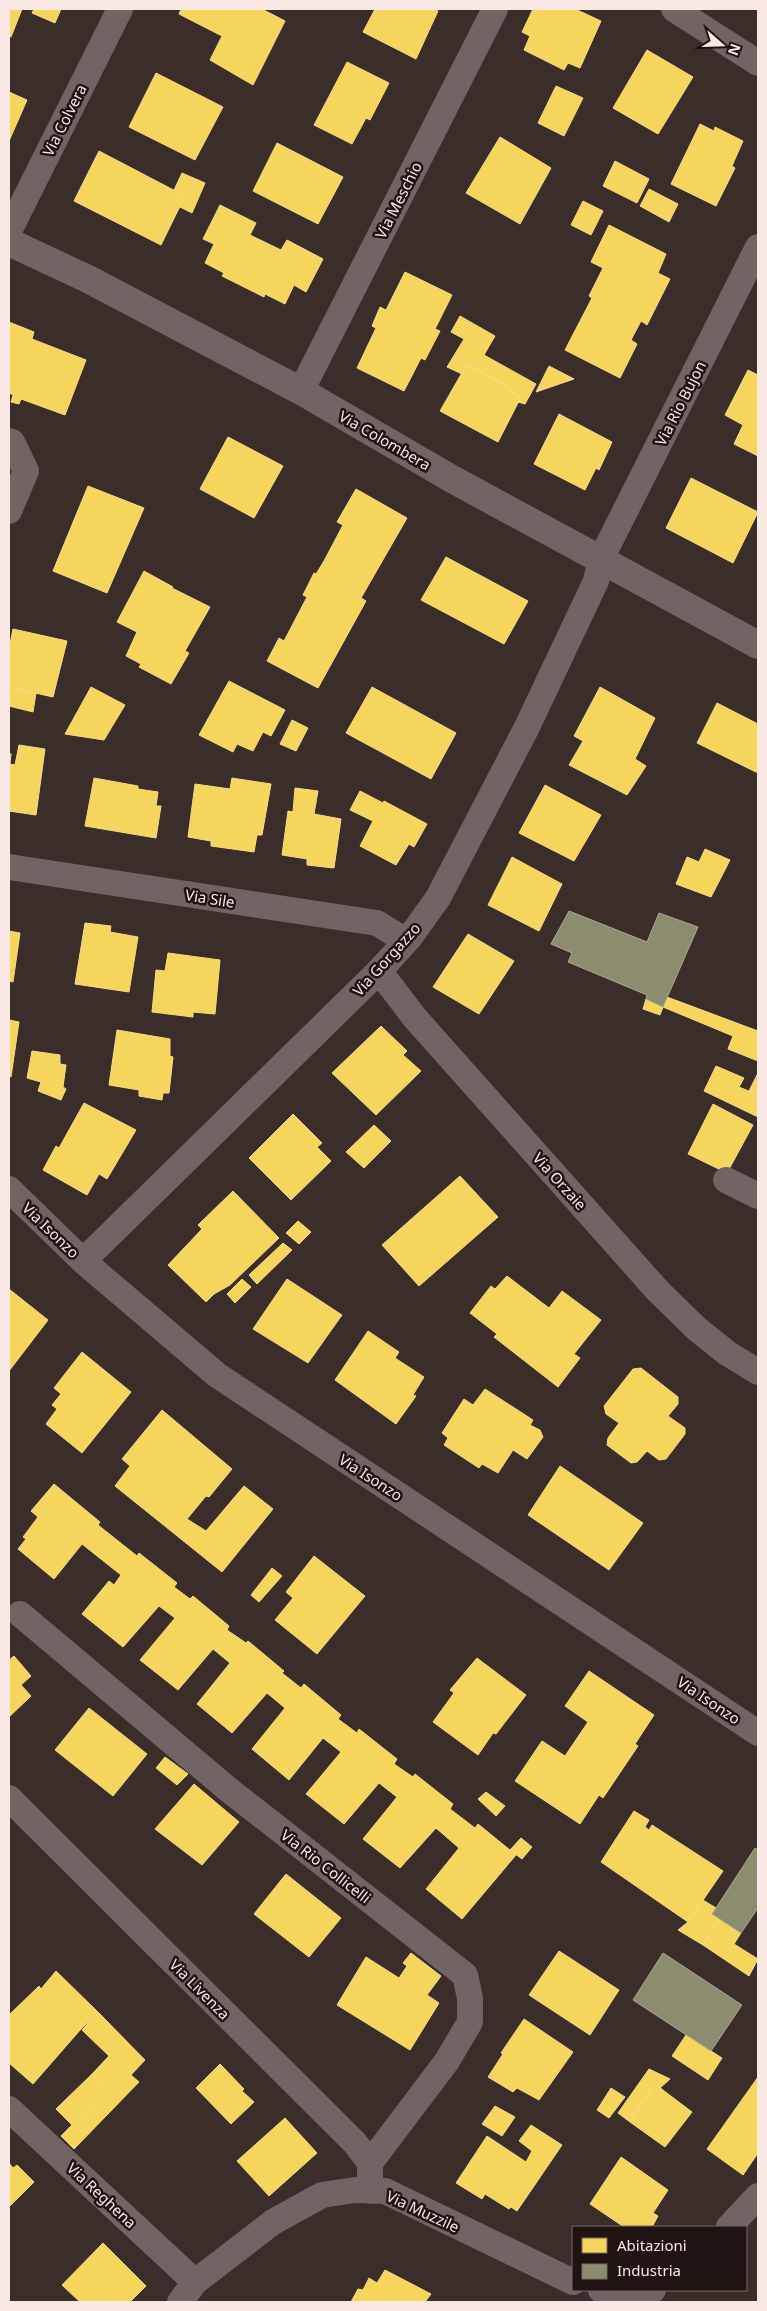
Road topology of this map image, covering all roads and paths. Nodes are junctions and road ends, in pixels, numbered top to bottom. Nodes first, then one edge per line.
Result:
1 (120, 9) edge
2 (495, 9) edge
3 (674, 9) edge
4 (758, 63) edge
5 (9, 231) edge
6 (9, 242) edge
7 (758, 248) edge
8 (301, 391) junction
9 (9, 441) edge
10 (9, 511) edge
11 (601, 559) junction
12 (758, 644) edge
13 (9, 868) edge
14 (406, 941) junction
15 (378, 971) junction
16 (726, 1180) dead end
17 (9, 1189) edge
18 (758, 1196) edge
19 (83, 1261) junction
20 (758, 1372) edge
21 (20, 1614) dead end
22 (758, 1733) edge
23 (9, 1798) edge
24 (9, 2109) edge
25 (370, 2164) junction
26 (370, 2190) junction
27 (758, 2196) edge
28 (730, 2226) edge
29 (572, 2282) edge
30 (605, 2291) edge
31 (187, 2292) edge
32 (646, 2296) edge

1 - 5 street, Via Colvera
2 - 8 street, Via Meschio
3 - 4 street
6 - 8 street, Via Colombera
7 - 11 street, Via Rio Bujon
8 - 11 street, Via Colombera
9 - 10 street
11 - 12 street, Via Colombera
11 - 14 street, Via Gorgazzo
13 - 14 street, Via Sile
14 - 15 street, Via Gorgazzo
15 - 19 street, Via Gorgazzo
15 - 20 street, Via Orzaie
16 - 18 street
17 - 19 street, Via Isonzo
19 - 22 street, Via Isonzo
21 - 25 street, Via Rio Collicelli
23 - 25 street, Via Livenza
24 - 31 street, Via Reghena
25 - 26 street
26 - 29 street, Via Muzzile
26 - 31 street, Via Muzzile
27 - 28 street
30 - 32 street

